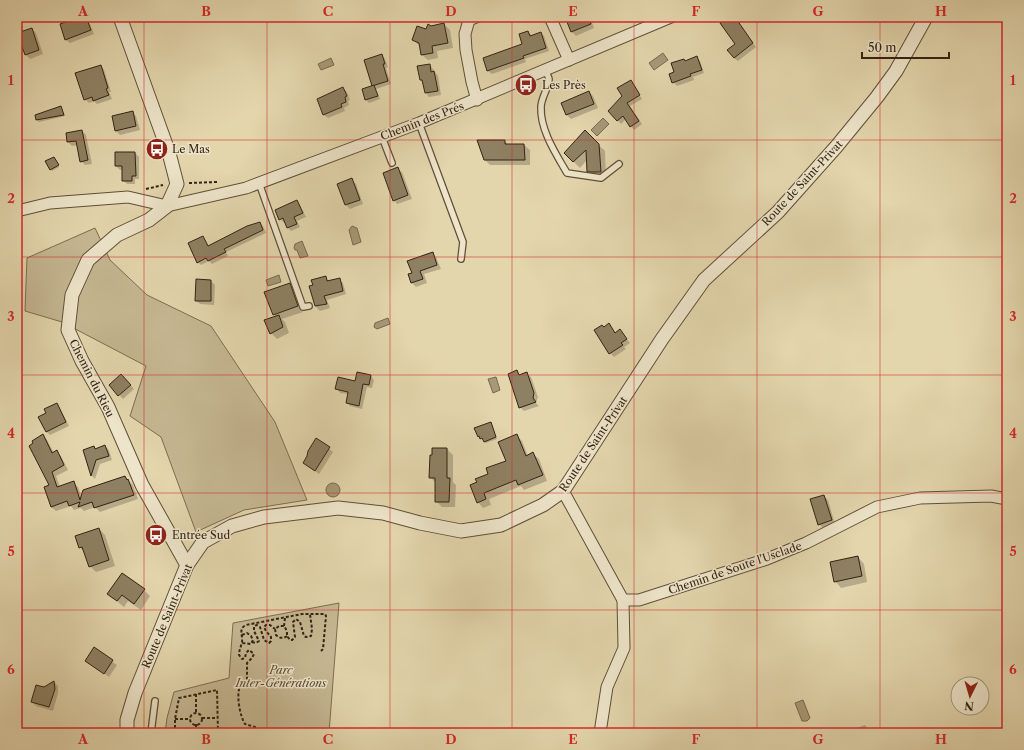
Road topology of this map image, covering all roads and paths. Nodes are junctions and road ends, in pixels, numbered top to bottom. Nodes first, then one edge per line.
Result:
1 (120, 17) edge
2 (476, 17) edge
3 (550, 17) edge
4 (671, 17) edge
5 (926, 17) edge
6 (569, 60) junction
7 (546, 70) junction
8 (477, 100) junction
9 (419, 123) junction
10 (382, 137) junction
11 (392, 163) dead end
12 (619, 164) dead end
13 (224, 182) dead end
14 (177, 184) junction
15 (259, 184) junction
16 (144, 189) dead end
17 (167, 206) junction
18 (17, 211) edge
19 (461, 259) dead end
20 (309, 306) dead end
21 (563, 491) junction
22 (1007, 499) edge
23 (187, 565) junction
24 (623, 600) junction
25 (310, 614) junction
26 (285, 618) junction
27 (278, 619) junction
28 (279, 626) junction
29 (284, 626) junction
30 (275, 629) junction
31 (242, 635) junction
32 (287, 636) junction
33 (242, 642) junction
34 (252, 642) junction
35 (321, 651) dead end
36 (196, 694) junction
37 (155, 701) dead end
38 (196, 713) junction
39 (202, 718) junction
40 (217, 718) junction
41 (175, 719) junction
42 (190, 719) junction
43 (196, 724) junction
44 (127, 733) edge
45 (151, 733) edge
46 (175, 733) edge
47 (196, 733) edge
48 (218, 733) edge
49 (255, 733) edge
50 (600, 733) edge

1 - 14 street
2 - 8 street
3 - 6 street
4 - 6 street, Chemin des Prés
5 - 21 street, Route de Saint-Privat
6 - 7 street, Chemin des Prés
7 - 8 street, Chemin des Prés
7 - 12 lane
8 - 9 street, Chemin des Prés
9 - 10 street, Chemin des Prés
9 - 19 lane
10 - 11 lane
10 - 15 street, Chemin des Prés
13 - 14 path
14 - 16 path
14 - 17 street, Chemin du Rieu
15 - 17 street, Chemin des Prés
15 - 20 lane
17 - 18 street
17 - 23 street, Chemin du Rieu
21 - 23 street, Route de Saint-Privat
21 - 24 street
22 - 24 street, Chemin de Soute l'Usclade
23 - 44 street, Route de Saint-Privat
24 - 50 street
25 - 26 path
25 - 32 path
25 - 35 path
26 - 27 path
26 - 29 path
27 - 28 path
27 - 31 path
28 - 29 path
28 - 30 path
29 - 32 path
30 - 32 path
30 - 34 path
31 - 33 path
31 - 34 path
33 - 34 path
33 - 49 path
36 - 38 path
36 - 40 path
36 - 41 path
37 - 45 lane
38 - 39 path
38 - 42 path
39 - 40 path
39 - 43 path
40 - 48 path
41 - 42 path
41 - 46 path
42 - 43 path
43 - 47 path

